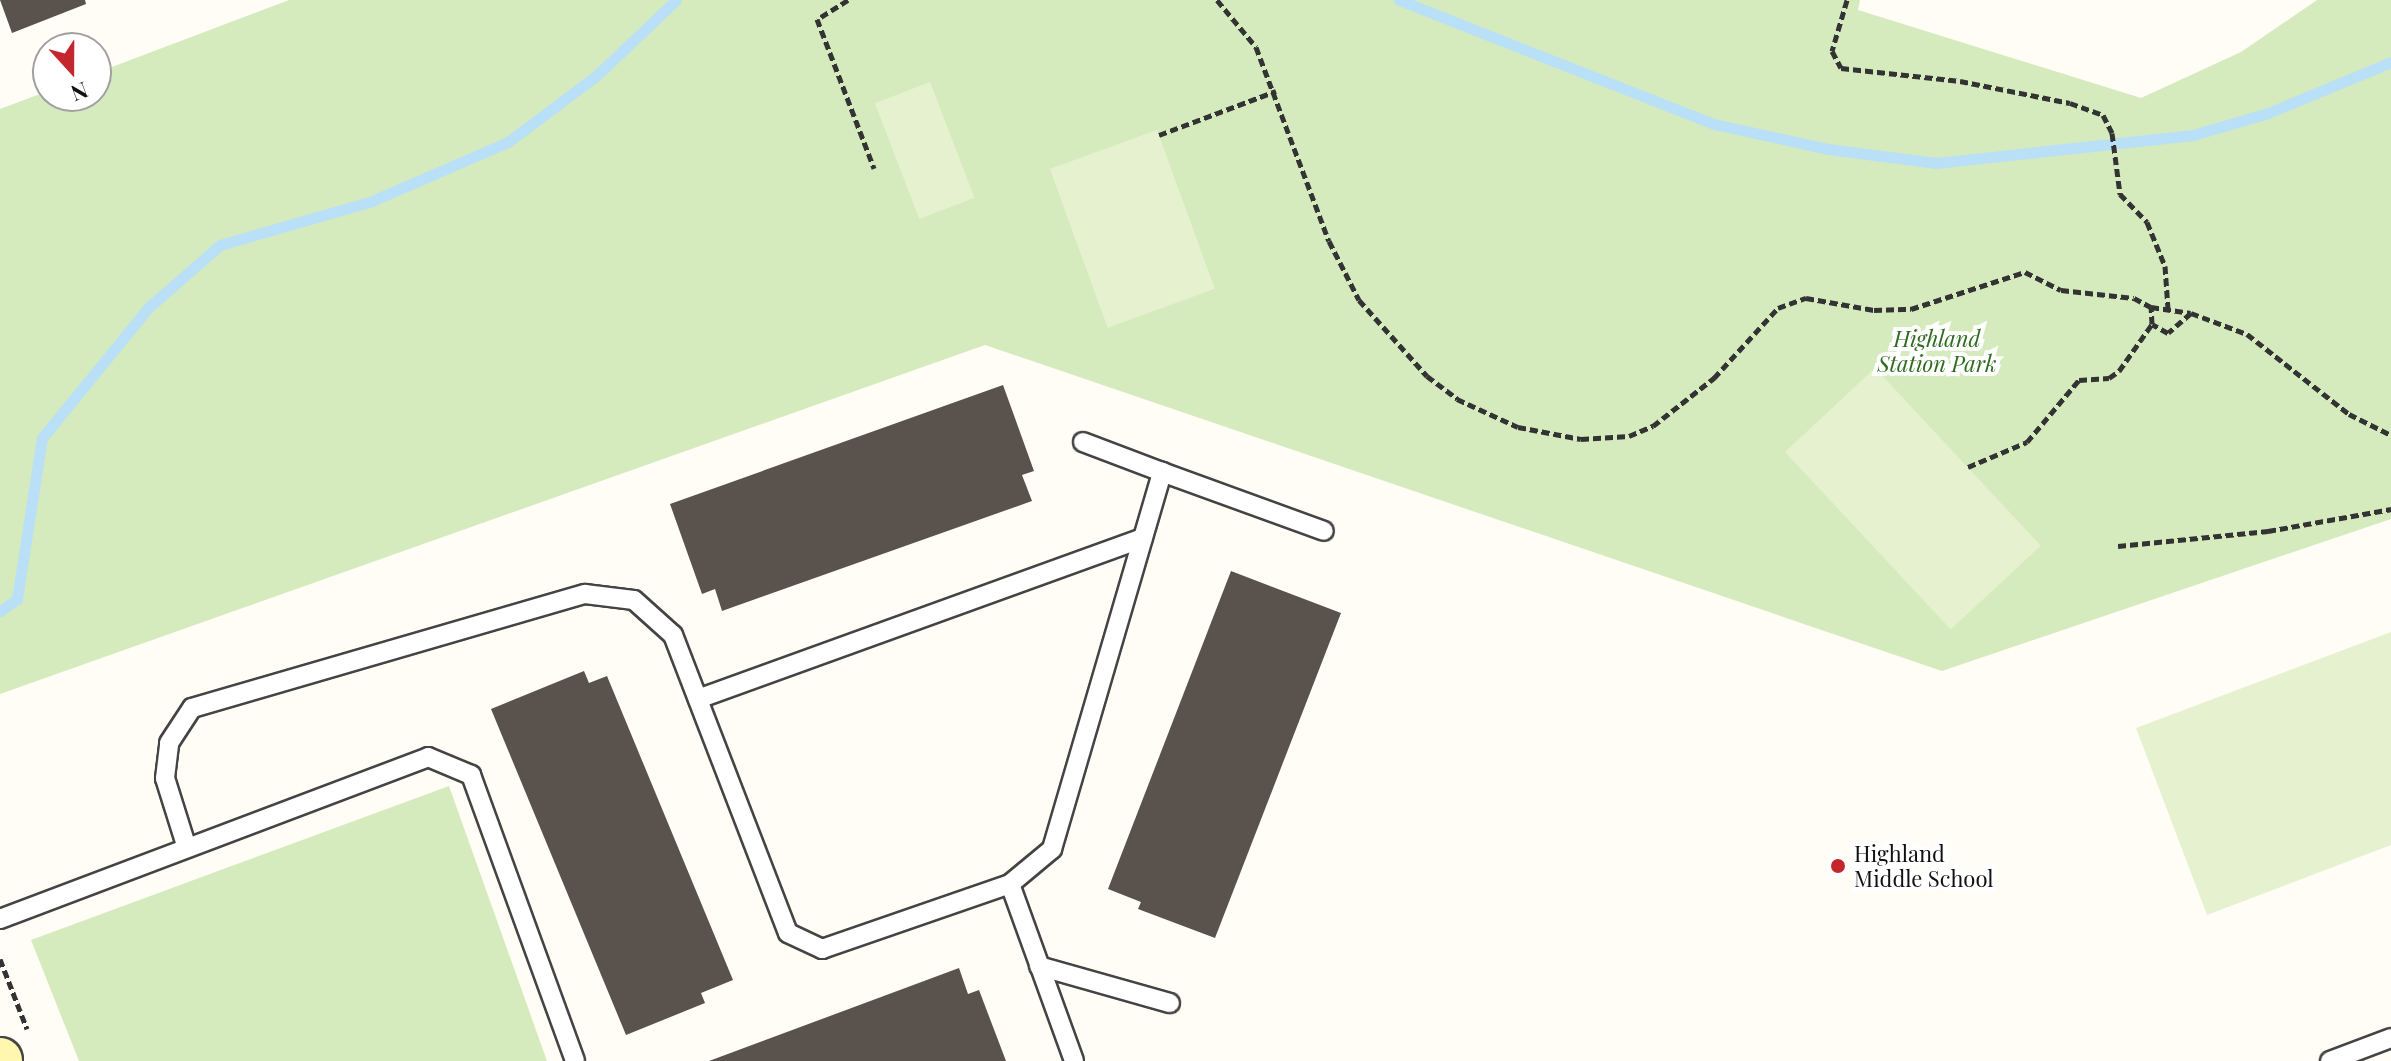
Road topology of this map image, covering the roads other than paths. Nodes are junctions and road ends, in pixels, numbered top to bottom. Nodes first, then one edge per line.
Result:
1 (1083, 442) dead end
2 (1162, 472) junction
3 (1324, 531) dead end
4 (1143, 538) junction
5 (698, 699) junction
6 (186, 845) junction
7 (1010, 884) junction
8 (0, 919) edge
9 (1039, 966) junction
10 (1170, 1003) dead end
11 (2391, 1038) edge
12 (575, 1061) edge
13 (1074, 1061) edge
14 (2330, 1061) edge

1 - 2 lane
2 - 3 lane
2 - 4 lane
4 - 5 lane
4 - 7 lane
5 - 6 lane
5 - 7 lane
6 - 8 lane
6 - 12 lane
7 - 9 lane
9 - 10 lane
9 - 13 lane
11 - 14 lane

